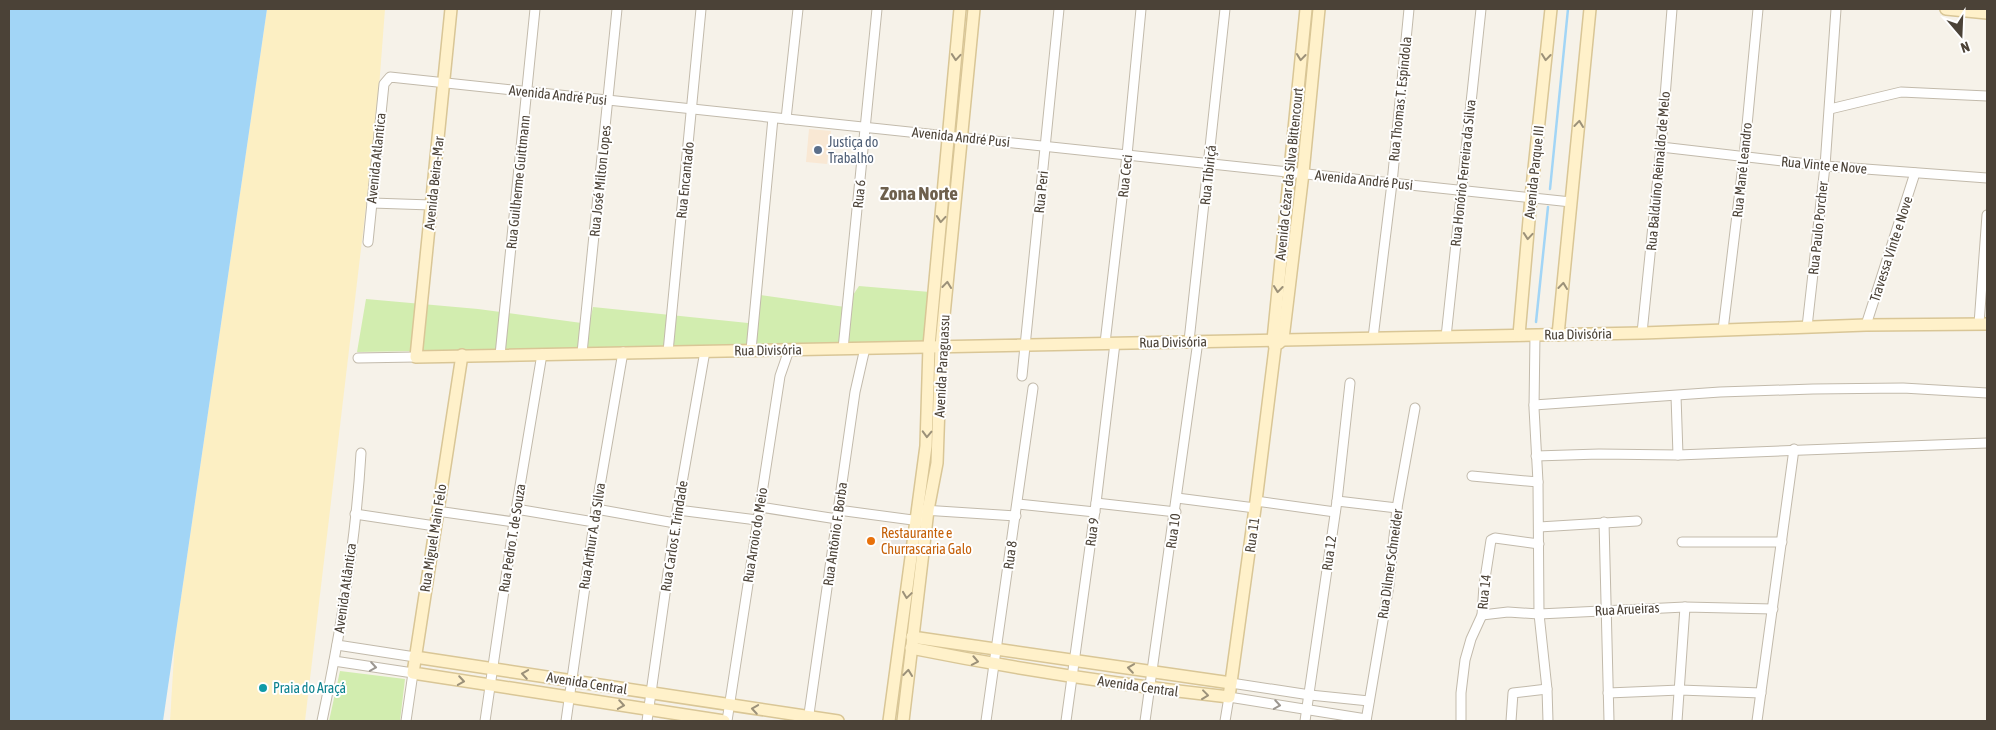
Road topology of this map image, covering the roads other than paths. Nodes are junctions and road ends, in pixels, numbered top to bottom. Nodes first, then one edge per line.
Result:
1 (451, 9) edge
2 (536, 9) edge
3 (617, 9) edge
4 (701, 9) edge
5 (798, 9) edge
6 (877, 9) edge
7 (960, 9) edge
8 (974, 9) edge
9 (1058, 9) edge
10 (1141, 9) edge
11 (1225, 9) edge
12 (1306, 9) edge
13 (1319, 9) edge
14 (1409, 9) edge
15 (1481, 9) edge
16 (1551, 9) edge
17 (1590, 9) edge
18 (1672, 9) edge
19 (1758, 9) edge
20 (1836, 9) edge
21 (1946, 9) edge
22 (1987, 13) edge
23 (390, 77) joint
24 (443, 83) junction
25 (528, 92) junction
26 (1987, 96) edge
27 (608, 100) junction
28 (692, 109) junction
29 (1830, 109) junction
30 (773, 118) junction
31 (786, 119) junction
32 (865, 127) junction
33 (949, 136) junction
34 (962, 137) junction
35 (1046, 146) junction
36 (1661, 147) junction
37 (1127, 155) junction
38 (1744, 157) junction
39 (1210, 163) junction
40 (1825, 166) junction
41 (1289, 172) junction
42 (1303, 173) junction
43 (1915, 173) junction
44 (1987, 178) edge
45 (1392, 182) junction
46 (1462, 190) junction
47 (1531, 197) junction
48 (1571, 202) junction
49 (372, 203) junction
50 (432, 205) junction
51 (1987, 215) edge
52 (368, 242) dead end
53 (1983, 324) edge
54 (1866, 325) junction
55 (1807, 327) junction
56 (1723, 330) junction
57 (1642, 333) junction
58 (1558, 334) junction
59 (1519, 335) junction
60 (1535, 335) junction
61 (1446, 337) junction
62 (1373, 338) junction
63 (1194, 341) junction
64 (1110, 343) junction
65 (1277, 343) junction
66 (1025, 345) junction
67 (929, 346) junction
68 (941, 346) junction
69 (865, 348) junction
70 (843, 349) junction
71 (751, 350) junction
72 (789, 350) junction
73 (705, 351) junction
74 (623, 352) junction
75 (668, 352) junction
76 (582, 353) junction
77 (542, 354) junction
78 (462, 356) junction
79 (500, 356) junction
80 (416, 357) junction
81 (358, 358) dead end
82 (1022, 376) dead end
83 (1350, 384) dead end
84 (1033, 388) dead end
85 (1987, 393) edge
86 (1676, 396) junction
87 (1534, 404) junction
88 (1416, 408) dead end
89 (1987, 443) edge
90 (1794, 449) junction
91 (361, 453) dead end
92 (1678, 455) junction
93 (1536, 456) junction
94 (1472, 476) dead end
95 (1538, 482) junction
96 (1177, 498) junction
97 (1337, 502) junction
98 (1018, 504) junction
99 (1256, 505) junction
100 (760, 507) junction
101 (1096, 508) junction
102 (1397, 508) junction
103 (516, 509) junction
104 (596, 509) junction
105 (678, 510) junction
106 (437, 511) junction
107 (1176, 512) junction
108 (1335, 512) junction
109 (355, 514) junction
110 (838, 515) junction
111 (923, 516) junction
112 (1016, 516) junction
113 (757, 520) junction
114 (1637, 521) dead end
115 (514, 522) junction
116 (594, 522) junction
117 (1604, 522) junction
118 (675, 523) junction
119 (435, 526) junction
120 (1539, 527) junction
121 (1682, 542) dead end
122 (1782, 542) junction
123 (1539, 544) junction
124 (1684, 607) junction
125 (1773, 609) junction
126 (1607, 610) junction
127 (1540, 614) junction
128 (1482, 615) junction
129 (911, 642) junction
130 (337, 645) junction
131 (997, 648) junction
132 (415, 657) junction
133 (1074, 660) junction
134 (334, 661) junction
135 (995, 665) junction
136 (493, 669) junction
137 (1152, 671) junction
138 (413, 673) junction
139 (1072, 677) junction
140 (571, 681) junction
141 (1231, 683) junction
142 (491, 685) junction
143 (1150, 688) junction
144 (1547, 689) junction
145 (1680, 690) junction
146 (651, 693) junction
147 (1608, 693) junction
148 (1761, 693) junction
149 (1310, 695) junction
150 (570, 697) junction
151 (1229, 697) junction
152 (1369, 701) junction
153 (730, 705) junction
154 (1307, 710) junction
155 (648, 715) edge
156 (809, 719) edge
157 (1366, 720) edge
158 (322, 721) edge
159 (406, 721) edge
160 (485, 721) edge
161 (566, 721) edge
162 (726, 721) edge
163 (838, 721) edge
164 (890, 721) edge
165 (903, 721) edge
166 (986, 721) edge
167 (1066, 721) edge
168 (1145, 721) edge
169 (1225, 721) edge
170 (1305, 721) edge
171 (1461, 721) edge
172 (1510, 721) edge
173 (1548, 721) edge
174 (1609, 721) edge
175 (1678, 721) edge
176 (1757, 721) edge

1 - 24 street, Avenida Beira-Mar
2 - 25 street, Rua Guilherme Guittmann
3 - 27 street, Rua José Milton Lopes
4 - 28 street, Rua Encantado
5 - 31 street
6 - 32 street, Rua 6
7 -> 33 street, Avenida Paraguassu
8 - 34 street, Avenida Paraguassu
9 - 35 street, Rua Peri
10 - 37 street, Rua Ceci
11 - 39 street, Rua Tibiriçá
12 -> 41 street, Avenida Cézar da Silva Bittencourt
13 - 42 street, Avenida Cézar da Silva Bittencourt
14 - 45 street, Rua Thomas T. Espíndola
15 - 46 street, Rua Honório Ferreira da Silva
16 -> 47 street, Avenida Parque III
48 -> 17 street
18 - 36 street, Rua Balduíno Reinaldo de Melo
19 - 38 street, Rua Mané Leandro
20 - 29 street, Rua Paulo Porcher
21 - 22 street
23 - 24 street, Avenida André Pusi
23 - 49 street, Avenida Atlantica
24 - 25 street, Avenida André Pusi
24 - 50 street, Avenida Beira-Mar
25 - 27 street, Avenida André Pusi
25 - 79 street, Rua Guilherme Guittmann
26 - 29 street
27 - 28 street, Avenida André Pusi
27 - 76 street, Rua José Milton Lopes
28 - 30 street, Avenida André Pusi
28 - 75 street, Rua Encantado
29 - 40 street, Rua Paulo Porcher
30 - 31 street, Avenida André Pusi
30 - 71 street
31 - 32 street, Avenida André Pusi
32 - 33 street, Avenida André Pusi
32 - 70 street, Rua 6
33 - 34 street, Avenida André Pusi
33 -> 67 street, Avenida Paraguassu
34 - 35 street, Avenida André Pusi
68 -> 34 street, Avenida Paraguassu
35 - 37 street, Avenida André Pusi
35 - 66 street, Rua Peri
36 - 38 street, Rua Vinte e Nove
36 - 57 street, Rua Balduíno Reinaldo de Melo
37 - 39 street, Avenida André Pusi
37 - 64 street, Rua Ceci
38 - 40 street, Rua Vinte e Nove
38 - 56 street, Rua Mané Leandro
39 - 41 street, Avenida André Pusi
39 - 63 street, Rua Tibiriçá
40 - 43 street, Rua Vinte e Nove
40 - 55 street, Rua Paulo Porcher
41 - 42 street, Avenida André Pusi
41 -> 65 street, Avenida Cézar da Silva Bittencourt
42 - 45 street, Avenida André Pusi
42 - 65 street, Avenida Cézar da Silva Bittencourt
43 - 44 street, Rua Vinte e Nove
43 - 54 street, Travessa Vinte e Nove
45 - 46 street, Avenida André Pusi
45 - 62 street, Rua Thomas T. Espíndola
46 - 47 street, Avenida André Pusi
46 - 61 street, Rua Honório Ferreira da Silva
47 - 48 street, Avenida André Pusi
47 -> 59 street, Avenida Parque III
58 -> 48 street
49 - 50 street
49 - 52 street, Avenida Atlantica
50 - 80 street, Avenida Beira-Mar
51 - 53 street
53 - 54 street, Rua Divisória
54 - 55 street, Rua Divisória
55 - 56 street, Rua Divisória
56 - 57 street, Rua Divisória
57 - 58 street, Rua Divisória
58 - 60 street, Rua Divisória
59 - 60 street, Rua Divisória
59 - 61 street, Rua Divisória
60 - 87 street
61 - 62 street, Rua Divisória
62 - 65 street, Rua Divisória
63 - 64 street, Rua Divisória
63 - 65 street, Rua Divisória
63 - 96 street, Rua 10
64 - 66 street, Rua Divisória
64 - 101 street, Rua 9
65 - 99 street, Rua 11
66 - 68 street, Rua Divisória
66 - 82 street, Rua Peri
67 - 68 street, Rua Divisória
67 - 69 street, Rua Divisória
67 -> 111 street, Avenida Paraguassu
68 - 111 street, Avenida Paraguassu
69 - 70 street, Rua Divisória
69 - 110 street, Rua Antônio F. Borba
70 - 72 street, Rua Divisória
71 - 72 street, Rua Divisória
71 - 73 street, Rua Divisória
72 - 100 street, Rua Arroio do Meio
73 - 75 street, Rua Divisória
73 - 105 street, Rua Carlos E. Trindade
74 - 75 street, Rua Divisória
74 - 76 street, Rua Divisória
74 - 104 street, Rua Arthur A. da Silva
76 - 77 street, Rua Divisória
77 - 79 street, Rua Divisória
77 - 103 street, Rua Pedro T. de Souza
78 - 79 street, Rua Divisória
78 - 80 street, Rua Divisória
78 - 106 street, Rua Miguel Main Felo
80 - 81 street, Rua Divisória
83 - 97 street, Rua 12
84 - 98 street, Rua 8
85 - 86 street
86 - 87 street
86 - 92 street
87 - 93 street
88 - 102 street, Rua Dilmer Schneider
89 - 90 street
90 - 92 street
90 - 122 street
91 - 109 street, Avenida Atlântica
92 - 93 street
93 - 95 street
94 - 95 street
95 - 120 street
96 - 99 street
96 - 107 street, Rua 10
97 - 102 street
97 - 108 street, Rua 12
98 - 101 street
98 - 112 street, Rua 8
99 - 108 street
99 - 141 street, Rua 11
100 - 110 street
100 - 113 street, Rua Arroio do Meio
101 - 107 street
101 - 133 street, Rua 9
102 - 152 street, Rua Dilmer Schneider
103 - 115 street, Rua Pedro T. de Souza
103 - 116 street
104 - 116 street, Rua Arthur A. da Silva
104 - 118 street
105 - 113 street
105 - 118 street, Rua Carlos E. Trindade
106 - 115 street
106 - 119 street, Rua Miguel Main Felo
107 - 137 street, Rua 10
108 - 149 street, Rua 12
109 - 119 street
109 - 130 street, Avenida Atlântica
110 - 111 street
110 - 156 street, Rua Antônio F. Borba
111 - 112 street
111 - 129 street, Avenida Paraguassu
111 -> 164 street, Avenida Paraguassu
112 - 131 street, Rua 8
113 - 153 street, Rua Arroio do Meio
114 - 117 street
115 - 136 street, Rua Pedro T. de Souza
116 - 140 street, Rua Arthur A. da Silva
117 - 120 street
117 - 126 street
118 - 146 street, Rua Carlos E. Trindade
119 - 132 street, Rua Miguel Main Felo
120 - 123 street
121 - 122 street
122 - 125 street
123 - 127 street
123 - 128 street, Rua 14
124 - 125 street, Rua Arueiras
124 - 126 street, Rua Arueiras
124 - 145 street
125 - 148 street
126 - 127 street, Rua Arueiras
126 - 147 street
127 - 128 street, Rua Arueiras
127 - 144 street
128 - 171 street, Rua 14
129 - 131 street, Avenida Central
129 -> 135 street, Avenida Central
165 -> 129 street, Avenida Paraguassu
130 - 132 street, Avenida Central
130 - 134 street, Avenida Atlântica
131 - 133 street, Avenida Central
131 - 135 street, Rua 8
132 - 136 street, Avenida Central
132 - 138 street, Rua Miguel Main Felo
137 -> 133 street, Avenida Central
133 - 139 street, Rua 9
134 -> 138 street, Avenida Central
134 - 158 street, Avenida Atlântica
135 - 139 street, Avenida Central
135 - 166 street, Rua 8
140 -> 136 street, Avenida Central
136 - 142 street, Rua Pedro T. de Souza
137 - 141 street, Avenida Central
137 - 143 street, Rua 10
138 -> 142 street, Avenida Central
138 - 159 street, Rua Miguel Main Felo
139 - 143 street, Avenida Central
139 - 167 street, Rua 9
140 - 146 street, Avenida Central
140 - 150 street, Rua Arthur A. da Silva
141 - 149 street, Avenida Central
141 - 151 street, Rua 11
142 - 150 street, Avenida Central
142 - 160 street, Rua Pedro T. de Souza
143 -> 151 street, Avenida Central
143 - 168 street, Rua 10
144 - 172 street
144 - 173 street
145 - 147 street
145 - 148 street
145 - 175 street
146 - 153 street, Avenida Central
146 - 155 street, Rua Carlos E. Trindade
147 - 174 street
148 - 176 street
149 - 152 street, Avenida Central
149 - 154 street, Rua 12
150 -> 155 street, Avenida Central
150 - 161 street, Rua Arthur A. da Silva
151 -> 154 street, Avenida Central
151 - 169 street, Rua 11
152 - 157 street, Rua Dilmer Schneider
156 -> 153 street, Avenida Central
153 - 162 street, Rua Arroio do Meio
154 - 157 street, Avenida Central
154 - 170 street, Rua 12
155 - 162 street, Avenida Central
156 - 163 street, Avenida Central

